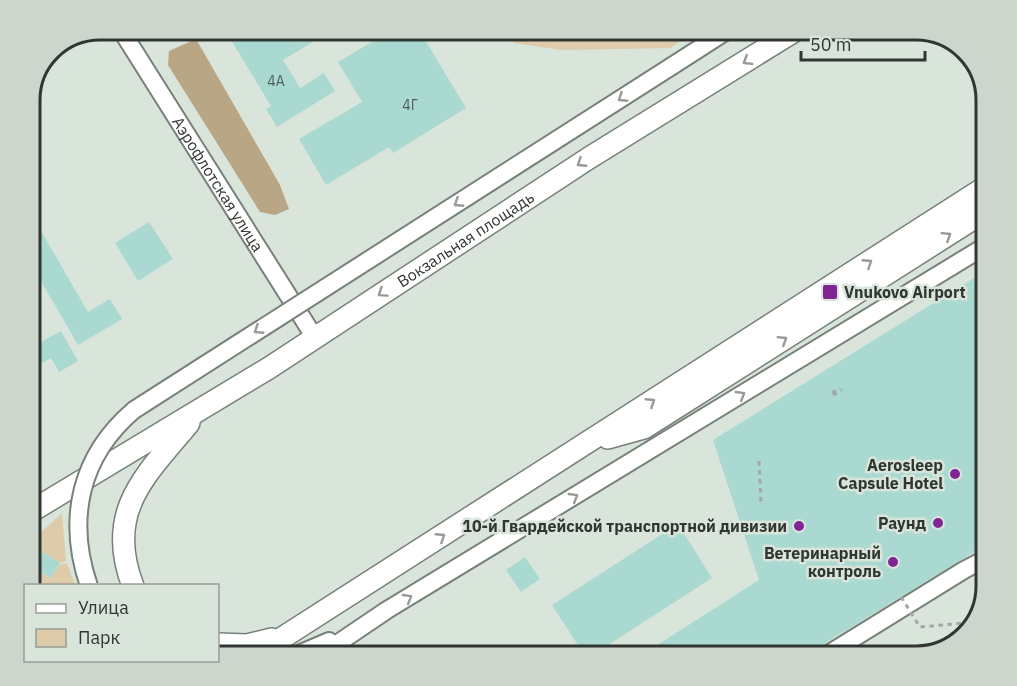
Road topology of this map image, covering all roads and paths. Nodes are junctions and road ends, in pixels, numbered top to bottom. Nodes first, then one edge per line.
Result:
1 (128, 41) edge
2 (711, 41) edge
3 (778, 41) edge
4 (976, 193) edge
5 (976, 217) edge
6 (976, 252) edge
7 (315, 338) junction
8 (841, 389) dead end
9 (833, 394) dead end
10 (199, 411) junction
11 (584, 445) junction
12 (759, 461) dead end
13 (761, 504) dead end
14 (41, 505) edge
15 (976, 564) edge
16 (89, 584) edge
17 (133, 584) edge
18 (901, 597) dead end
19 (318, 616) junction
20 (962, 623) edge
21 (358, 629) junction
22 (219, 644) edge
23 (270, 646) edge
24 (318, 646) edge
25 (333, 646) edge
26 (841, 646) edge

1 - 7 street, Аэрофлотская улица
2 -> 16 street, bridge
3 -> 7 main road, Вокзальная площадь
11 -> 4 main road
11 -> 5 main road
21 -> 6 street
7 - 10 main road, Вокзальная площадь
8 - 9 path
10 - 14 main road, Вокзальная площадь
10 - 17 main road
19 -> 11 main road
12 - 13 path
15 - 26 street
18 - 20 path, bridge
19 - 22 main road
19 - 23 main road
21 - 24 street
21 - 25 street

